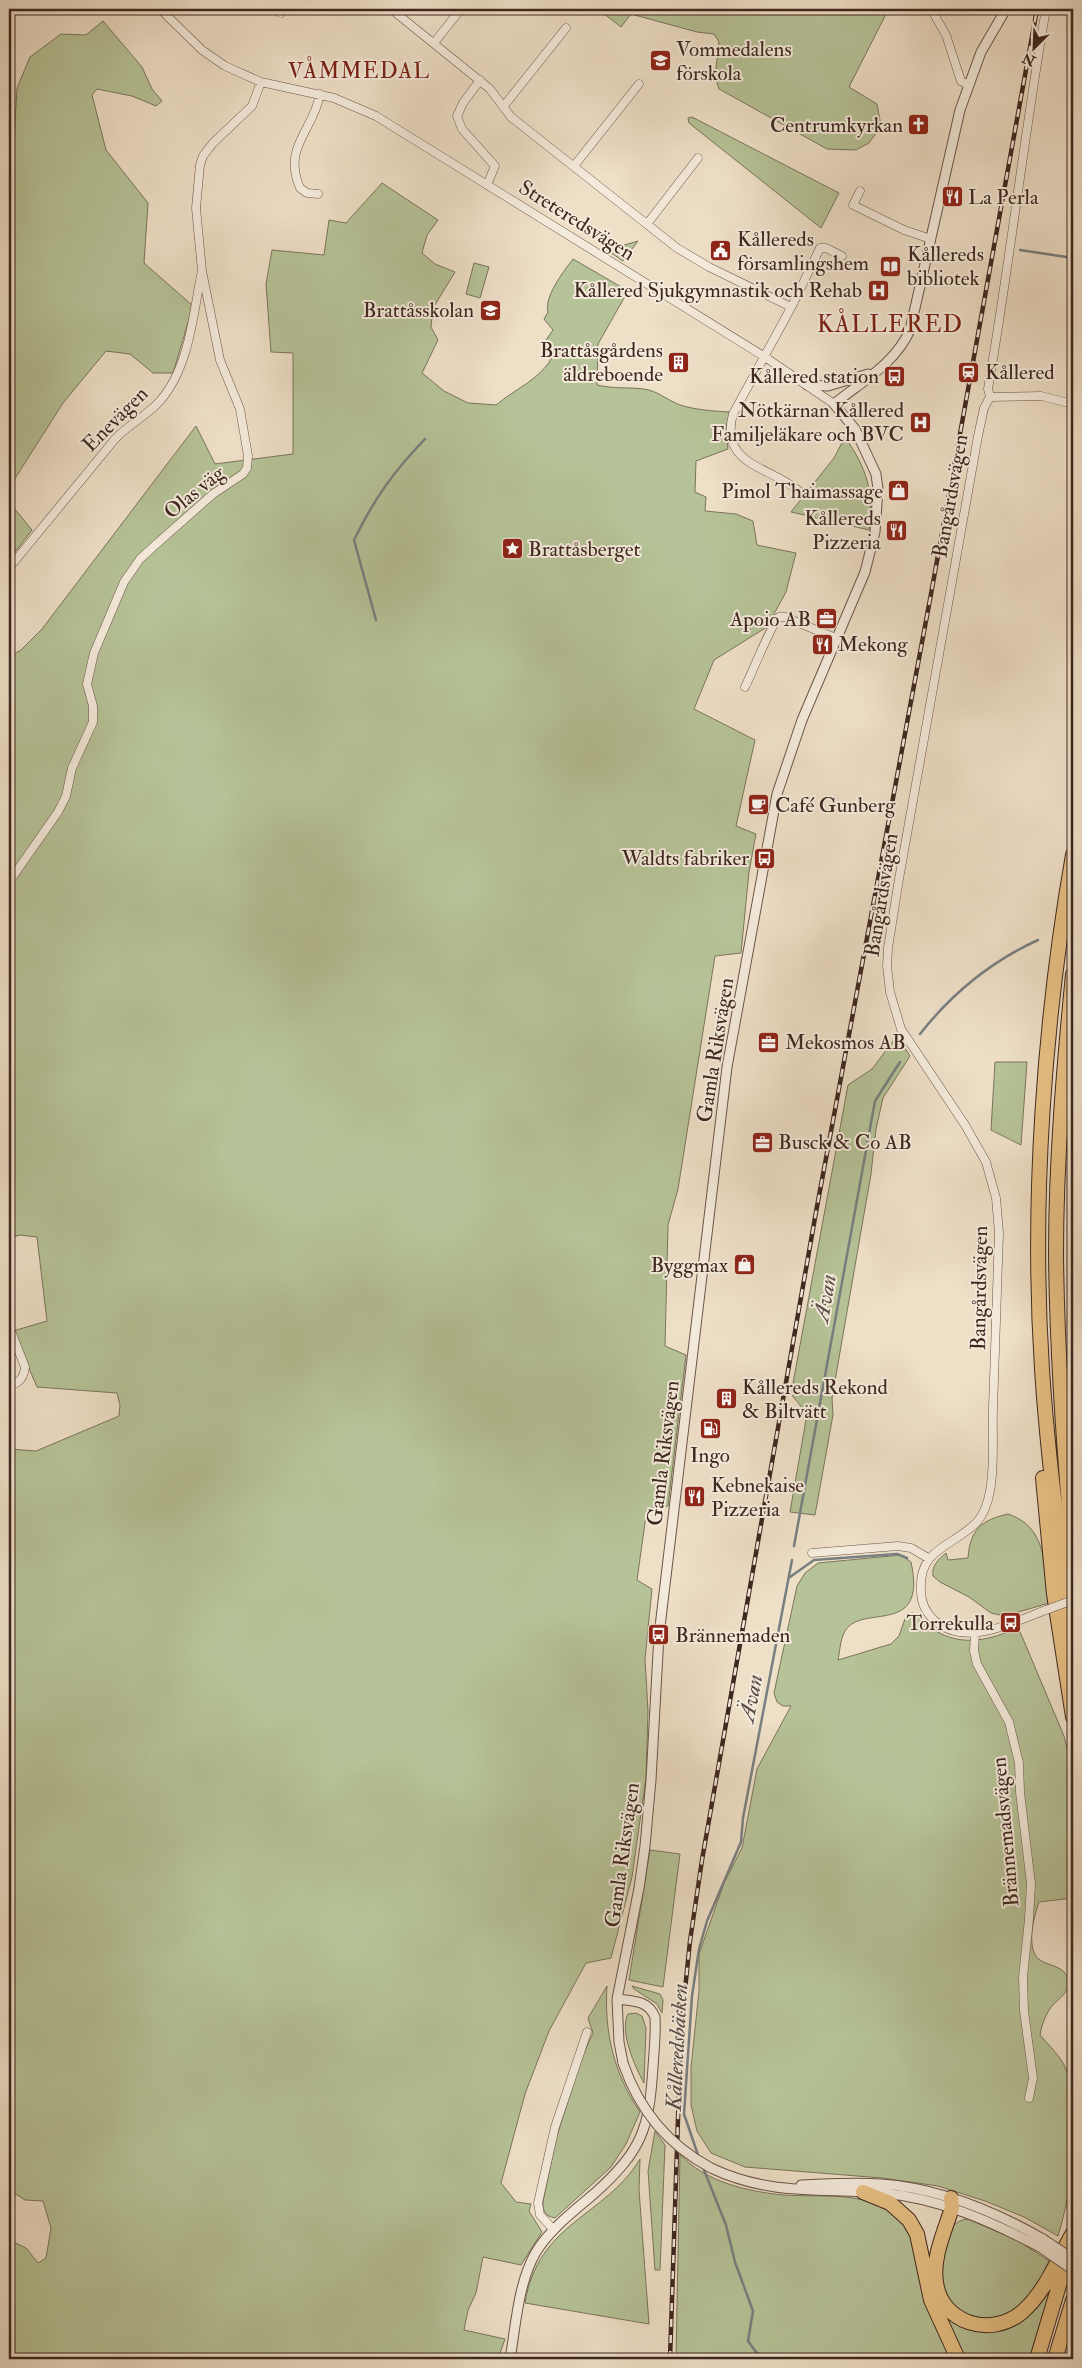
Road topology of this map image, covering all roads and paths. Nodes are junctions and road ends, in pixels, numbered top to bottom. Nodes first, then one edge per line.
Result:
1 (160, 9) edge
2 (272, 9) edge
3 (391, 9) edge
4 (461, 9) edge
5 (931, 9) edge
6 (939, 9) edge
7 (1006, 9) edge
8 (1046, 9) edge
9 (282, 13) dead end
10 (936, 17) junction
11 (566, 28) dead end
12 (434, 43) junction
13 (480, 80) junction
14 (261, 82) junction
15 (639, 84) dead end
16 (968, 85) junction
17 (320, 94) junction
18 (502, 107) junction
19 (698, 158) dead end
20 (574, 166) junction
21 (487, 185) junction
22 (860, 191) dead end
23 (318, 194) dead end
24 (647, 224) junction
25 (931, 239) junction
26 (842, 256) dead end
27 (202, 271) junction
28 (791, 307) junction
29 (765, 357) junction
30 (873, 373) junction
31 (807, 384) junction
32 (990, 397) junction
33 (834, 404) junction
34 (1073, 404) edge
35 (798, 491) dead end
36 (9, 568) edge
37 (838, 639) junction
38 (745, 687) dead end
39 (1073, 855) edge
40 (9, 882) edge
41 (1073, 974) edge
42 (9, 1326) edge
43 (1042, 1370) junction
44 (9, 1386) edge
45 (1067, 1483) junction
46 (1073, 1514) edge
47 (1073, 1552) edge
48 (812, 1553) dead end
49 (928, 1558) junction
50 (1073, 1600) edge
51 (975, 1633) junction
52 (1073, 1647) edge
53 (1073, 1717) edge
54 (617, 1999) junction
55 (587, 2032) dead end
56 (1029, 2098) dead end
57 (789, 2188) junction
58 (863, 2192) junction
59 (949, 2203) junction
60 (554, 2230) junction
61 (1073, 2233) edge
62 (1073, 2237) edge
63 (1041, 2243) junction
64 (1073, 2259) edge
65 (926, 2270) junction
66 (1073, 2270) edge
67 (1073, 2300) edge
68 (510, 2359) edge
69 (958, 2359) edge
70 (1037, 2359) edge
71 (1055, 2359) edge
72 (1064, 2359) edge

1 - 14 street, Streteredsvägen
2 - 9 street
3 - 12 street
4 - 12 street
5 - 10 street
6 - 10 street
7 - 16 street
8 - 32 street, Bangårdsvägen
10 - 16 street
11 - 18 street
12 - 13 street
13 - 18 street
13 - 21 street
14 - 17 street, Streteredsvägen
14 - 27 street, Olas väg
15 - 20 street
16 - 25 street
17 - 21 street, Streteredsvägen
17 - 23 street
18 - 20 street
19 - 24 street
20 - 24 street
21 - 29 street, Streteredsvägen
22 - 25 street
24 - 28 street
25 - 30 street
26 - 28 street
27 - 36 street, Enevägen
27 - 40 street, Olas väg
28 - 29 street
29 - 31 street, Streteredsvägen
29 - 35 street
30 - 31 street
30 - 33 street
31 - 33 street, Streteredsvägen
32 - 34 street
32 - 49 street, Bangårdsvägen
33 - 37 street, Gamla Riksvägen
37 - 38 street
37 - 54 street, Gamla Riksvägen
39 - 43 highway
41 - 45 highway
42 - 44 street
43 - 52 highway
43 - 53 highway
45 - 46 highway
45 - 47 highway
48 - 49 street
49 - 51 street
50 - 51 street, bridge
51 - 56 street, Brännemadsvägen
54 - 57 street, Gamla Riksvägen, bridge
54 - 60 street
55 - 60 street
57 - 58 street, Gamla Riksvägen
57 - 59 street, Gamla Riksvägen
58 - 59 street, Gamla Riksvägen
58 - 65 highway
59 - 61 highway
59 - 63 street, Gamla Riksvägen
59 - 65 highway
60 - 68 street
62 - 70 highway
63 - 64 street, Gamla Riksvägen, bridge
63 - 66 street, Gamla Riksvägen, bridge
65 - 69 highway
67 - 71 highway
67 - 72 highway

